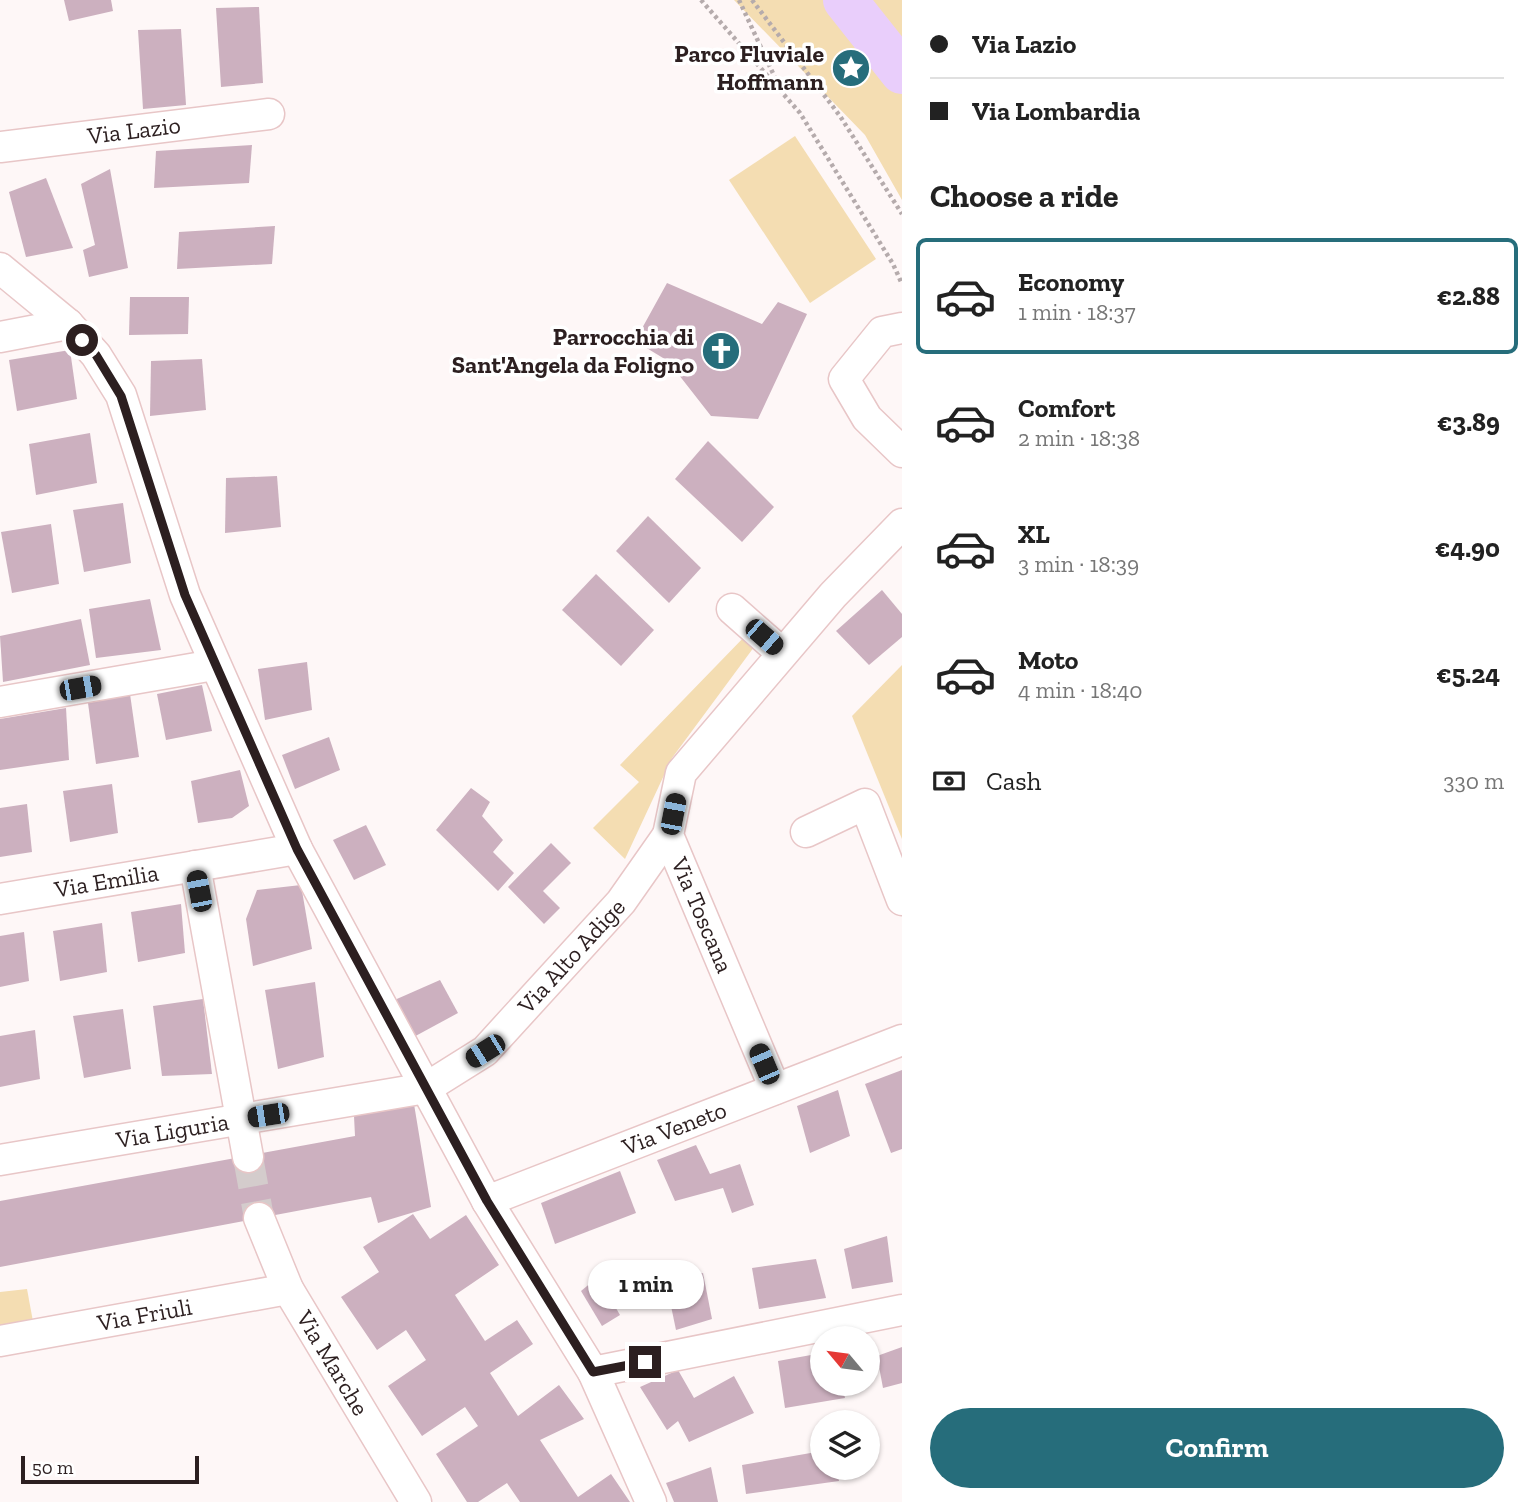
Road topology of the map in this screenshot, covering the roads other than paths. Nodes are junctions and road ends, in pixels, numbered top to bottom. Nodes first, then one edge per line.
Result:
1 (269, 114) dead end
2 (0, 147) edge
3 (0, 268) edge
4 (68, 324) junction
5 (902, 328) edge
6 (0, 337) edge
7 (902, 452) edge
8 (902, 524) edge
9 (732, 609) dead end
10 (782, 653) junction
11 (214, 666) junction
12 (0, 702) edge
13 (806, 832) dead end
14 (668, 835) junction
15 (297, 849) junction
16 (194, 866) junction
17 (0, 899) edge
18 (902, 900) edge
19 (902, 1040) edge
20 (426, 1088) junction
21 (775, 1089) junction
22 (242, 1119) junction
23 (248, 1157) tunnel mouth
24 (0, 1160) edge
25 (487, 1201) junction
26 (260, 1218) tunnel mouth
27 (288, 1289) junction
28 (902, 1310) edge
29 (0, 1341) edge
30 (593, 1372) junction
31 (416, 1502) edge
32 (650, 1502) edge

1 - 2 street, Via Lazio
3 - 4 street
4 - 6 street
4 - 11 street
5 - 7 street
8 - 10 street, Via Toscana
9 - 10 street
10 - 14 street, Via Toscana
11 - 12 street
11 - 15 street
13 - 18 street
14 - 20 street, Via Alto Adige
14 - 21 street, Via Toscana
15 - 16 street, Via Emilia
15 - 20 street
16 - 17 street, Via Emilia
16 - 22 street
19 - 21 street, Via Veneto
20 - 22 street, Via Liguria
20 - 25 street
21 - 25 street, Via Veneto
22 - 23 street
22 - 24 street, Via Liguria
25 - 30 street
26 - 27 street, Via Marche
27 - 29 street, Via Friuli
27 - 31 street, Via Marche
28 - 30 street
30 - 32 street

